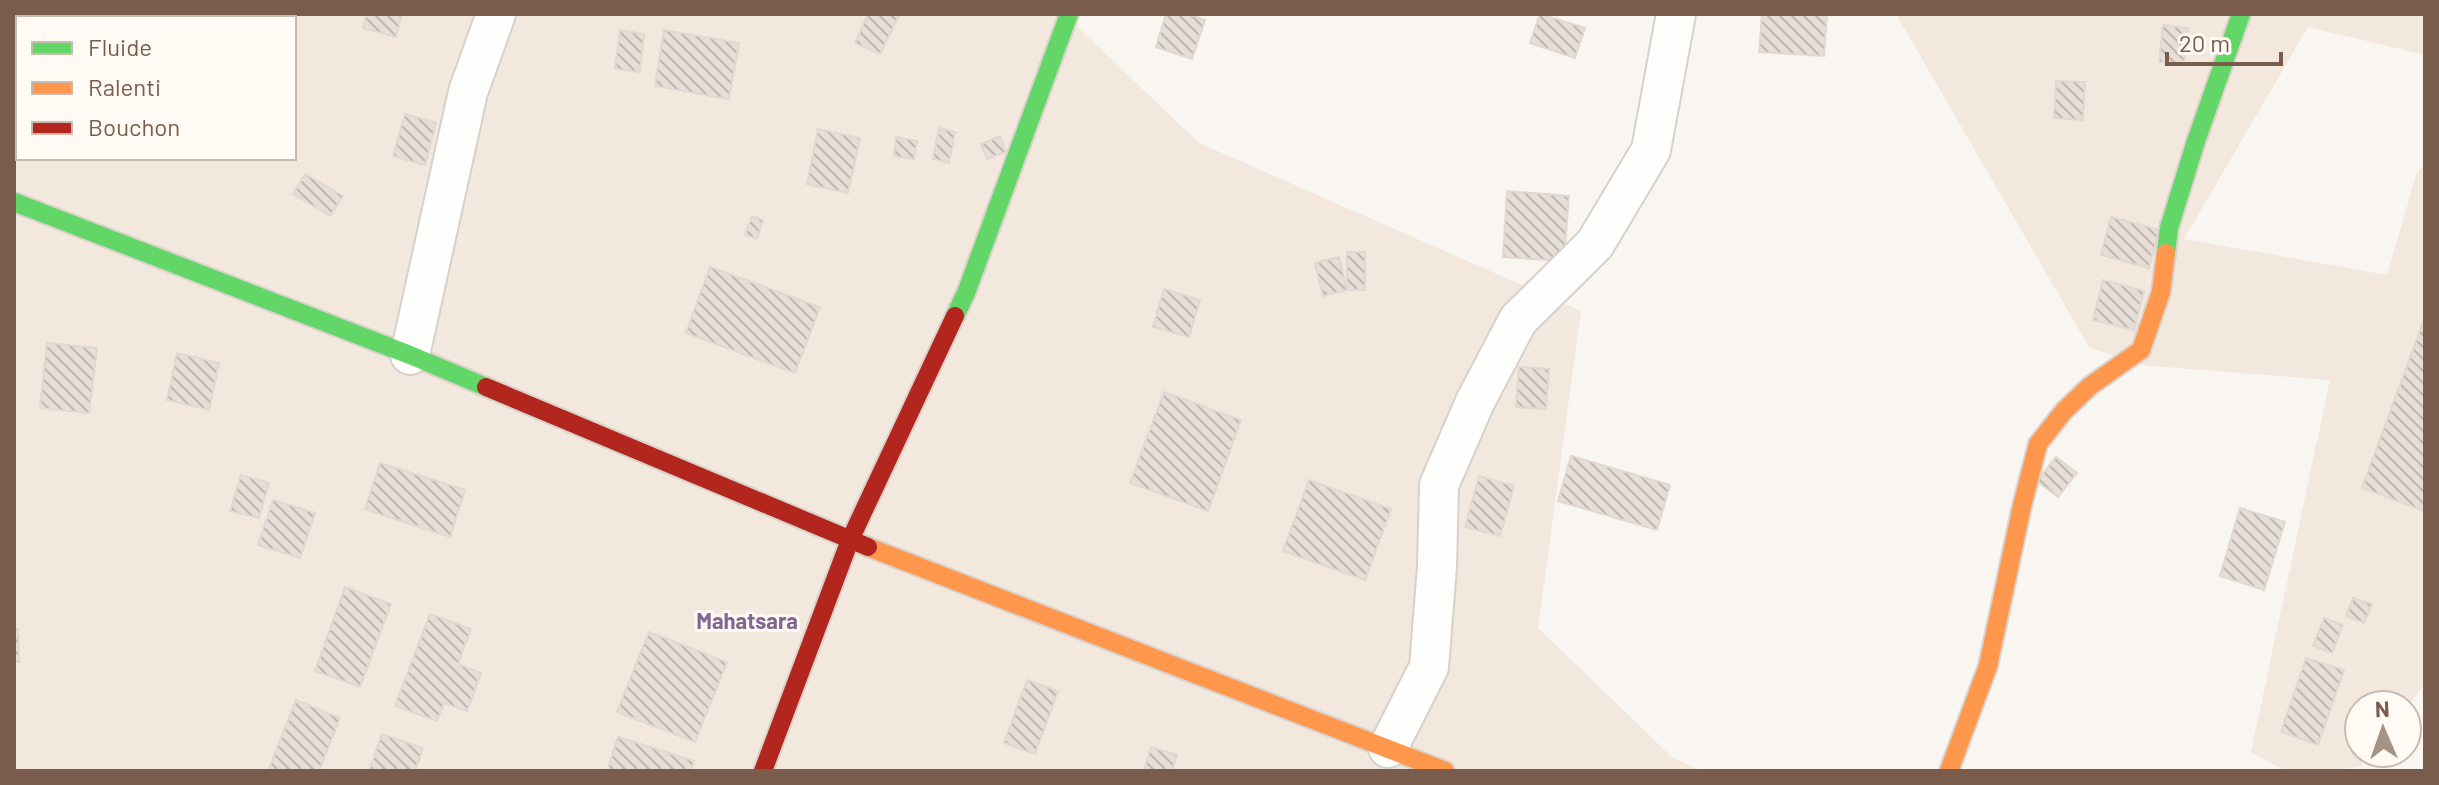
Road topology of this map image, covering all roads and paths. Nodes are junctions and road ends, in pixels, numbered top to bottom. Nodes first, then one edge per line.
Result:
1 (496, 14) edge
2 (1069, 14) edge
3 (1676, 14) edge
4 (2241, 14) edge
5 (14, 202) edge
6 (410, 355) junction
7 (850, 540) junction
8 (1388, 748) junction
9 (763, 771) edge
10 (1445, 771) edge
11 (1949, 771) edge

1 - 6 street
2 - 7 street
3 - 8 street
4 - 11 street
5 - 6 street
6 - 7 street
7 - 8 street
7 - 9 street
8 - 10 street

